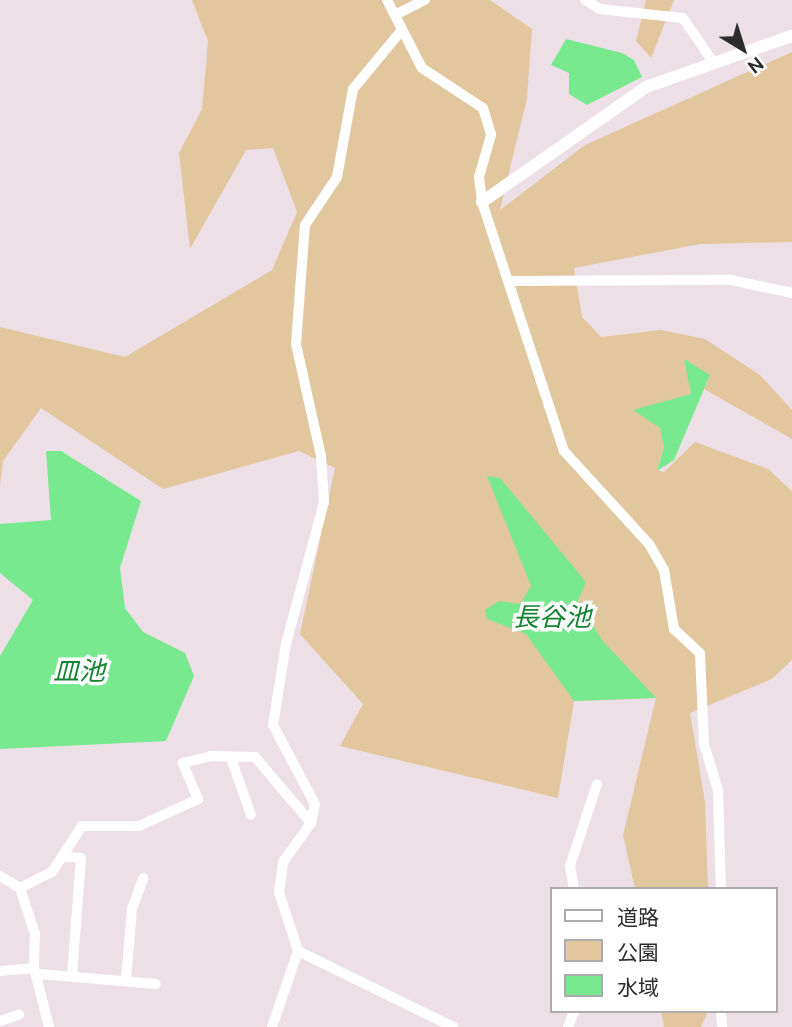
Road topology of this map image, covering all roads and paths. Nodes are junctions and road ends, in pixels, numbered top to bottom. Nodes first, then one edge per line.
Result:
1 (387, 0) edge
2 (425, 0) edge
3 (585, 0) edge
4 (399, 13) junction
5 (401, 31) junction
6 (792, 36) edge
7 (713, 62) junction
8 (482, 202) junction
9 (511, 281) junction
10 (792, 292) edge
11 (231, 758) junction
12 (597, 784) dead end
13 (251, 815) dead end
14 (311, 824) junction
15 (66, 857) junction
16 (0, 876) edge
17 (143, 878) dead end
18 (574, 887) edge
19 (721, 887) edge
20 (20, 888) junction
21 (298, 951) junction
22 (0, 971) edge
23 (37, 971) junction
24 (72, 976) junction
25 (126, 980) junction
26 (156, 984) dead end
27 (19, 1015) dead end
28 (0, 1021) edge
29 (49, 1027) edge
30 (272, 1027) edge
31 (453, 1027) edge

1 - 4 street
2 - 4 street
3 - 7 street
4 - 5 street
5 - 8 street
5 - 14 street
6 - 7 street
7 - 8 street
8 - 9 street
9 - 10 street
9 - 19 street
11 - 13 street
11 - 14 street
11 - 15 street
12 - 18 street
14 - 21 street
15 - 20 street
15 - 24 street
16 - 20 street
17 - 25 street
20 - 23 street
21 - 30 street
21 - 31 street
22 - 23 street
23 - 24 street
23 - 29 street
24 - 25 street
25 - 26 street
27 - 28 street

